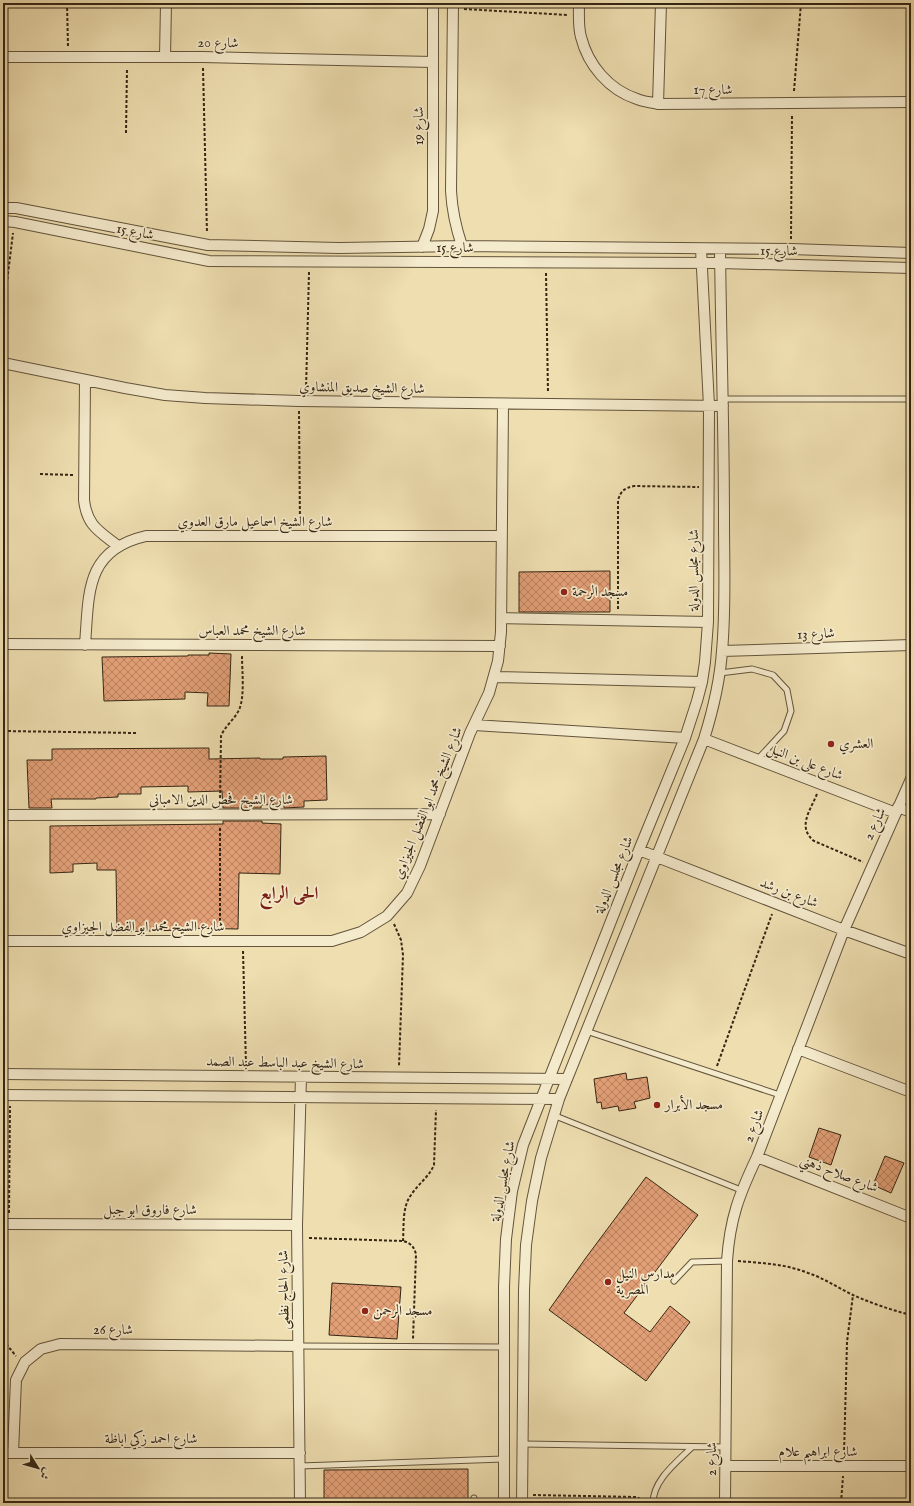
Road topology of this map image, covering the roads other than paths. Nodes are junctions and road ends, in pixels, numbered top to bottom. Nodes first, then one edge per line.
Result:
1 (166, 3) edge
2 (433, 3) edge
3 (579, 3) edge
4 (661, 3) edge
5 (453, 6) edge
6 (3, 57) edge
7 (165, 57) junction
8 (433, 62) junction
9 (911, 102) edge
10 (658, 104) junction
11 (3, 208) edge
12 (3, 221) edge
13 (462, 246) junction
14 (422, 247) junction
15 (339, 248) junction
16 (701, 249) junction
17 (720, 249) junction
18 (911, 253) edge
19 (340, 261) junction
20 (720, 263) junction
21 (702, 264) junction
22 (911, 268) edge
23 (3, 363) edge
24 (85, 380) junction
25 (911, 399) edge
26 (723, 403) junction
27 (502, 404) junction
28 (708, 406) junction
29 (502, 536) junction
30 (118, 546) junction
31 (724, 614) junction
32 (501, 618) junction
33 (708, 618) junction
34 (3, 644) edge
35 (86, 645) junction
36 (911, 645) edge
37 (500, 646) junction
38 (722, 651) junction
39 (720, 673) junction
40 (495, 677) junction
41 (702, 682) junction
42 (474, 725) junction
43 (685, 738) junction
44 (704, 739) junction
45 (758, 759) junction
46 (911, 779) edge
47 (897, 810) junction
48 (911, 812) edge
49 (440, 814) junction
50 (3, 815) edge
51 (639, 850) junction
52 (657, 857) junction
53 (844, 930) junction
54 (3, 941) edge
55 (911, 954) edge
56 (586, 1031) junction
57 (798, 1049) junction
58 (3, 1074) edge
59 (301, 1077) junction
60 (548, 1079) junction
61 (567, 1079) junction
62 (911, 1092) edge
63 (7, 1095) edge
64 (780, 1095) junction
65 (301, 1097) junction
66 (540, 1099) junction
67 (559, 1099) junction
68 (553, 1116) junction
69 (757, 1157) junction
70 (741, 1190) junction
71 (911, 1218) edge
72 (5, 1224) edge
73 (297, 1224) junction
74 (727, 1261) junction
75 (674, 1281) dead end
76 (299, 1346) junction
77 (504, 1347) junction
78 (504, 1420) junction
79 (523, 1420) junction
80 (522, 1444) junction
81 (692, 1447) junction
82 (726, 1447) junction
83 (8, 1453) edge
84 (300, 1453) junction
85 (504, 1459) junction
86 (300, 1466) junction
87 (726, 1466) junction
88 (911, 1466) edge
89 (522, 1499) edge
90 (300, 1503) edge
91 (504, 1503) edge
92 (653, 1503) edge
93 (725, 1503) edge

1 - 7 street
2 - 8 street, شارع 19
3 - 10 street, شارع 17
4 - 10 street
5 - 13 street
6 - 7 street, شارع 20
7 - 8 street, شارع 20
8 - 14 street, شارع 19
9 - 10 street, شارع 17
11 - 15 street, شارع 15
12 - 19 street, شارع 15
13 - 14 street, شارع 15
13 - 16 street, شارع 15
14 - 15 street, شارع 15
15 - 19 street
16 - 17 street, شارع 15
16 - 21 street, شارع مجلس الدولة
17 - 18 street, شارع 15
17 - 20 street
19 - 21 street, شارع 15
20 - 21 street, شارع 15
20 - 22 street, شارع 15
20 - 26 street
21 - 28 street, شارع مجلس الدولة
23 - 24 street, شارع الشيخ صديق المنشاوي
24 - 27 street, شارع الشيخ صديق المنشاوي
24 - 30 street
25 - 26 lane
26 - 28 street, شارع الشيخ صديق المنشاوي
26 - 31 street
27 - 28 street, شارع الشيخ صديق المنشاوي
27 - 29 street, شارع الشيخ محمد ابو الفضل الجيزاوي
28 - 33 street, شارع مجلس الدولة
29 - 30 street, شارع الشيخ اسماعيل مارق العدوي
29 - 32 street, شارع الشيخ محمد ابو الفضل الجيزاوي
30 - 35 street, شارع الشيخ اسماعيل مارق العدوي
31 - 33 street
31 - 38 street
32 - 33 street
32 - 37 street, شارع الشيخ محمد ابو الفضل الجيزاوي
33 - 41 street, شارع مجلس الدولة
34 - 35 street, شارع الشيخ محمد العباس
35 - 37 street, شارع الشيخ محمد العباس
36 - 38 street, شارع 13
37 - 40 street, شارع الشيخ محمد ابو الفضل الجيزاوي
38 - 39 street
39 - 44 street
39 - 45 lane
40 - 41 street
40 - 42 street, شارع الشيخ محمد ابو الفضل الجيزاوي
41 - 43 street, شارع مجلس الدولة
42 - 43 street
42 - 49 street, شارع الشيخ محمد ابو الفضل الجيزاوي
43 - 51 street, شارع مجلس الدولة
44 - 45 street, شارع على بن النيل
44 - 52 street
45 - 47 street, شارع على بن النيل
46 - 47 street, شارع 2
47 - 48 street, شارع على بن النيل
47 - 53 street, شارع 2
49 - 50 street, شارع الشيخ فحص الدين الامباني
49 - 54 street, شارع الشيخ محمد ابو الفضل الجيزاوي
51 - 52 street, شارع بن رشد
51 - 60 street, شارع مجلس الدولة
52 - 53 street, شارع بن رشد
52 - 56 street
53 - 55 street, شارع بن رشد
53 - 57 street, شارع 2
56 - 61 street
56 - 64 lane
57 - 62 street
57 - 64 street, شارع 2
58 - 59 street, شارع الشيخ عبد الباسط عبد الصمد
59 - 60 street, شارع الشيخ عبد الباسط عبد الصمد
59 - 65 street, شارع الحاج نظمى
60 - 61 street, شارع الشيخ عبد الباسط عبد الصمد
60 - 66 street, شارع مجلس الدولة
61 - 67 street
63 - 65 street
64 - 69 street, شارع 2
65 - 66 street
65 - 73 street, شارع الحاج نظمى
66 - 67 street
66 - 77 street, شارع مجلس الدولة
67 - 68 street
68 - 70 lane
68 - 79 street
69 - 70 street, شارع 2
69 - 71 street, شارع صلاح ذهني
70 - 74 street, شارع 2
72 - 73 street, شارع فاروق ابو جبل
73 - 76 street, شارع الحاج نظمى
74 - 75 lane
74 - 82 street, شارع 2
76 - 77 lane
76 - 83 street, شارع 26
76 - 84 street, شارع الحاج نظمى
77 - 78 street, شارع مجلس الدولة
78 - 79 street
78 - 85 street, شارع مجلس الدولة
79 - 80 street
80 - 81 lane
80 - 89 street
81 - 82 lane
81 - 92 lane
82 - 87 street, شارع 2
83 - 84 street, شارع احمد زكي اباظة
84 - 86 street, شارع الحاج نظمى
85 - 86 lane
85 - 91 street, شارع مجلس الدولة
86 - 90 street, شارع الحاج نظمى
87 - 88 street, شارع ابراهيم علام
87 - 93 street, شارع 2

